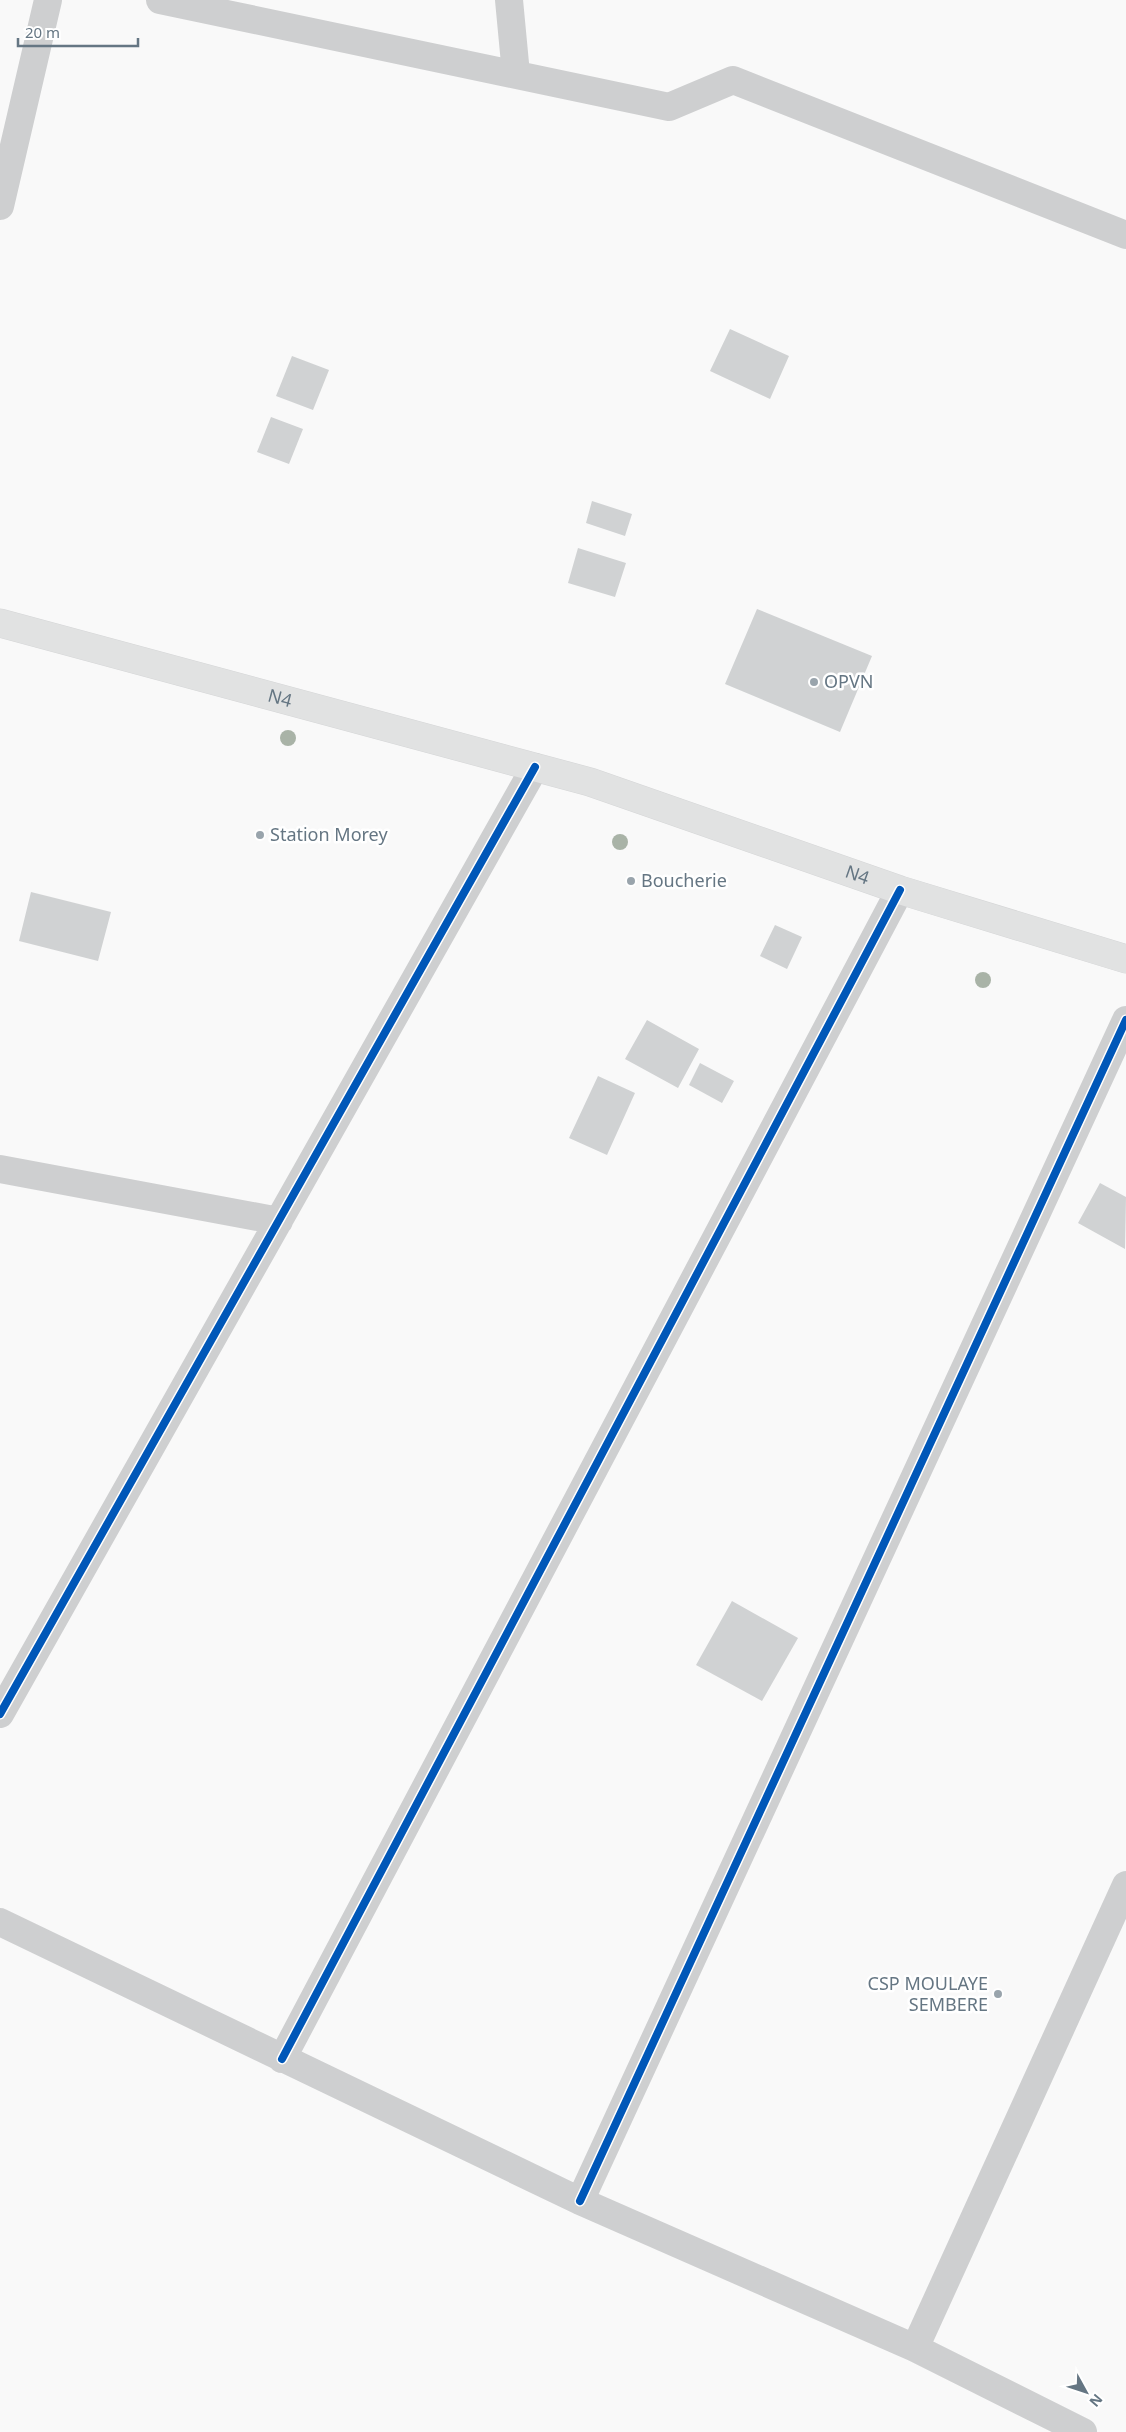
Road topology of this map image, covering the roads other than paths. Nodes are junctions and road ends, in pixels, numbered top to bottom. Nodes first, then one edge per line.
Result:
1 (48, 0) edge
2 (160, 0) edge
3 (509, 0) edge
4 (516, 74) junction
5 (0, 206) edge
6 (1126, 235) edge
7 (0, 622) edge
8 (548, 771) junction
9 (900, 890) junction
10 (1126, 959) edge
11 (1126, 1020) edge
12 (0, 1169) edge
13 (279, 1221) junction
14 (0, 1714) edge
15 (1126, 1885) edge
16 (0, 1922) edge
17 (282, 2059) junction
18 (580, 2201) junction
19 (915, 2348) junction
20 (1083, 2432) edge

1 - 5 street
2 - 4 street
3 - 4 street
4 - 6 street
7 - 8 main road, N4
8 - 9 main road, N4
8 - 13 street
9 - 10 main road, N4
9 - 17 street
11 - 18 street
12 - 13 street
13 - 14 street
15 - 19 street
16 - 17 street
17 - 18 street
18 - 19 street
19 - 20 street

